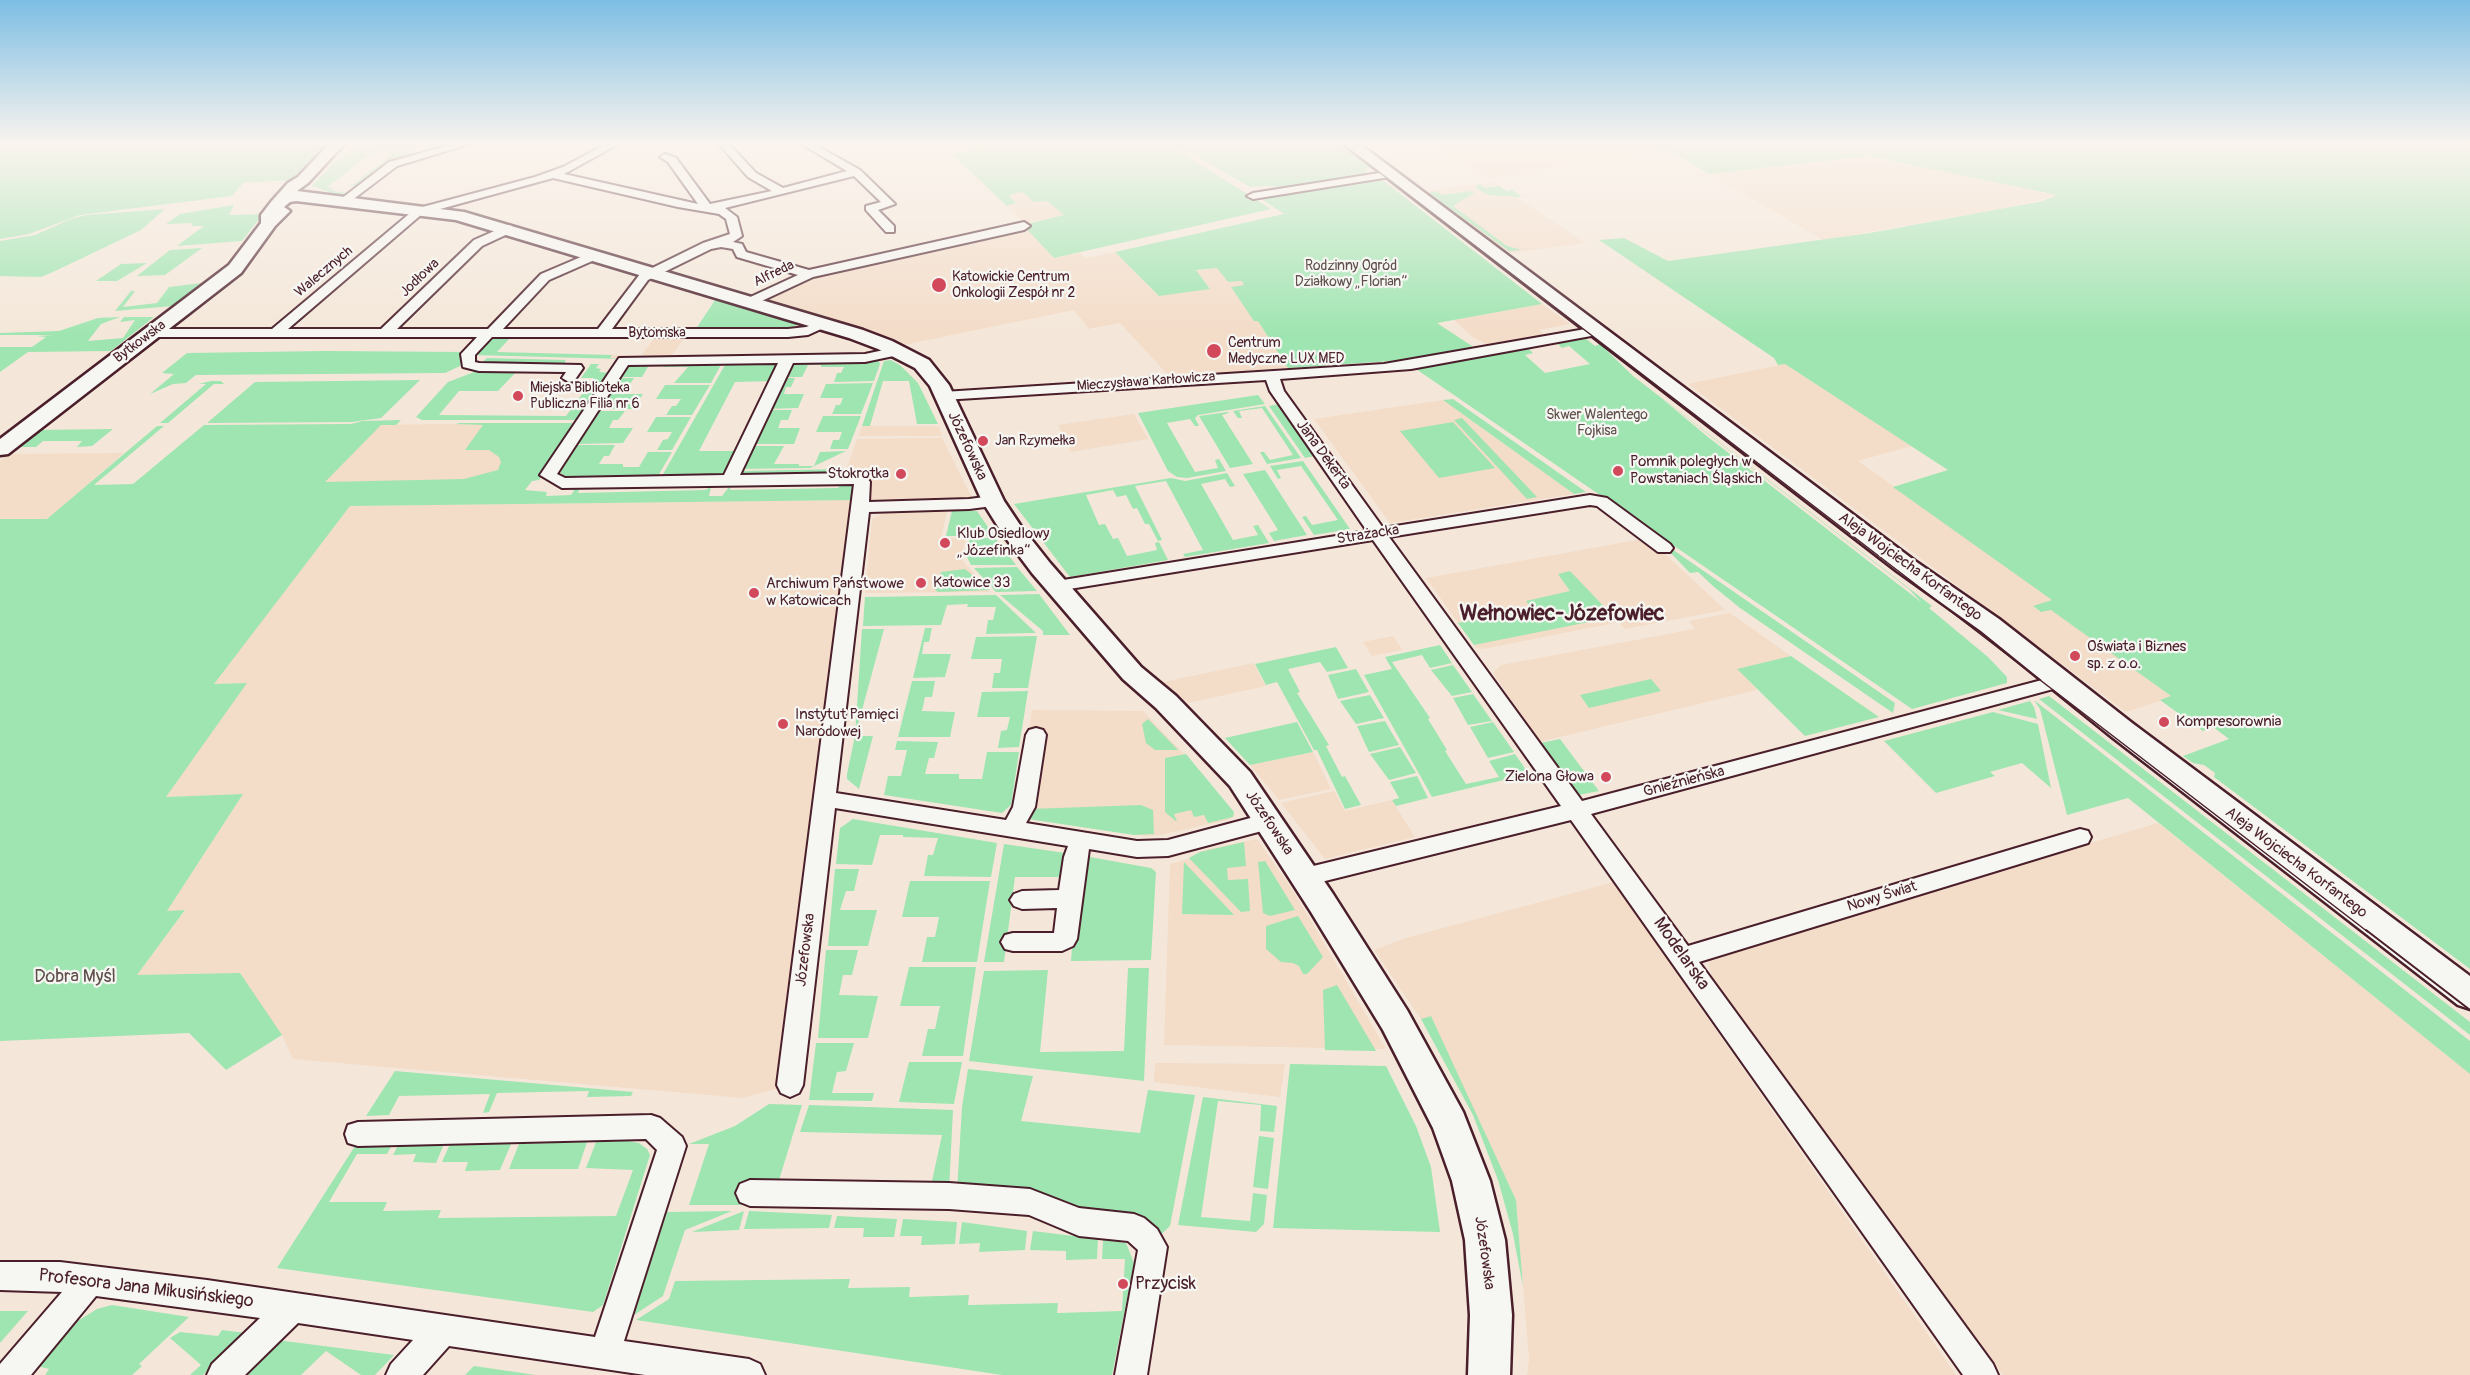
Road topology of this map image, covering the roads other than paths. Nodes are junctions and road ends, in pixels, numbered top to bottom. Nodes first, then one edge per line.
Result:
1 (288, 206) edge
2 (379, 206) edge
3 (438, 206) edge
4 (694, 206) edge
5 (716, 206) edge
6 (879, 206) edge
7 (1434, 206) edge
8 (707, 208) junction
9 (421, 211) junction
10 (1024, 226) dead end
11 (890, 229) dead end
12 (508, 230) junction
13 (721, 243) junction
14 (595, 255) junction
15 (651, 272) junction
16 (809, 274) junction
17 (751, 302) junction
18 (825, 324) junction
19 (1597, 331) junction
20 (152, 333) junction
21 (275, 333) junction
22 (384, 333) junction
23 (490, 333) junction
24 (602, 333) junction
25 (898, 351) junction
26 (787, 360) junction
27 (1271, 374) junction
28 (568, 378) dead end
29 (944, 396) junction
30 (0, 449) edge
31 (730, 480) junction
32 (993, 501) junction
33 (861, 507) junction
34 (1379, 533) junction
35 (1664, 548) dead end
36 (1057, 586) junction
37 (2061, 681) junction
38 (1036, 735) dead end
39 (824, 799) junction
40 (1578, 810) junction
41 (1269, 821) junction
42 (1012, 829) junction
43 (2080, 837) dead end
44 (1081, 840) junction
45 (1305, 877) junction
46 (1070, 899) junction
47 (1022, 900) dead end
48 (1013, 942) dead end
49 (1683, 957) junction
50 (2470, 995) edge
51 (790, 1085) dead end
52 (358, 1134) dead end
53 (750, 1193) dead end
54 (0, 1276) edge
55 (90, 1281) junction
56 (292, 1307) junction
57 (443, 1330) junction
58 (605, 1352) junction
59 (11, 1375) edge
60 (223, 1375) edge
61 (402, 1375) edge
62 (749, 1375) edge
63 (1131, 1375) edge
64 (1489, 1375) edge
65 (1982, 1375) edge

1 - 20 street, Bytkowska
2 - 9 street, Józefowska
3 - 9 street
4 - 8 street
5 - 8 street
6 - 11 street
7 - 19 street, Aleja Wojciecha Korfantego
8 - 13 street
9 - 12 street, Józefowska
9 - 21 street, Walecznych
10 - 16 street, Alfreda
12 - 14 street, Józefowska
12 - 22 street, Jodłowa
13 - 15 street
13 - 16 street, Alfreda
14 - 15 street, Józefowska
14 - 23 street
15 - 17 street, Józefowska
15 - 24 street
16 - 17 street, Alfreda
17 - 18 street, Józefowska
18 - 24 street, Bytomska
18 - 25 street, Józefowska
19 - 27 street, Mieczysława Karłowicza
19 - 37 street, Aleja Wojciecha Korfantego
20 - 21 street, Bytomska
20 - 30 street, Bytkowska
21 - 22 street, Bytomska
22 - 23 street, Bytomska
23 - 24 street, Bytomska
23 - 28 street
25 - 26 street, Józefowska
25 - 29 street, Józefowska
26 - 31 street
26 - 31 street, Józefowska
27 - 29 street, Mieczysława Karłowicza
27 - 34 street, Jana Dekerta
29 - 32 street, Józefowska
31 - 33 street, Józefowska
32 - 33 street
32 - 36 street, Józefowska
33 - 39 street, Józefowska
34 - 35 street, Strażacka
34 - 36 street, Strażacka
34 - 40 street, Modelarska
36 - 41 street, Józefowska
37 - 40 street, Gnieźnieńska
37 - 50 street, Aleja Wojciecha Korfantego
38 - 42 street
39 - 42 street
39 - 51 street, Józefowska
40 - 45 street, Gnieźnieńska
40 - 49 street, Modelarska
41 - 44 street
41 - 45 street, Józefowska
42 - 44 street
43 - 49 street, Nowy Świat
44 - 46 street
45 - 64 street, Józefowska
46 - 47 street
46 - 48 street
49 - 65 street, Modelarska
52 - 58 street
53 - 63 street
54 - 55 street, Profesora Jana Mikusińskiego
55 - 56 street, Profesora Jana Mikusińskiego
55 - 59 street
56 - 57 street, Profesora Jana Mikusińskiego
56 - 60 street
57 - 58 street, Profesora Jana Mikusińskiego
57 - 61 street
58 - 62 street, Profesora Jana Mikusińskiego

